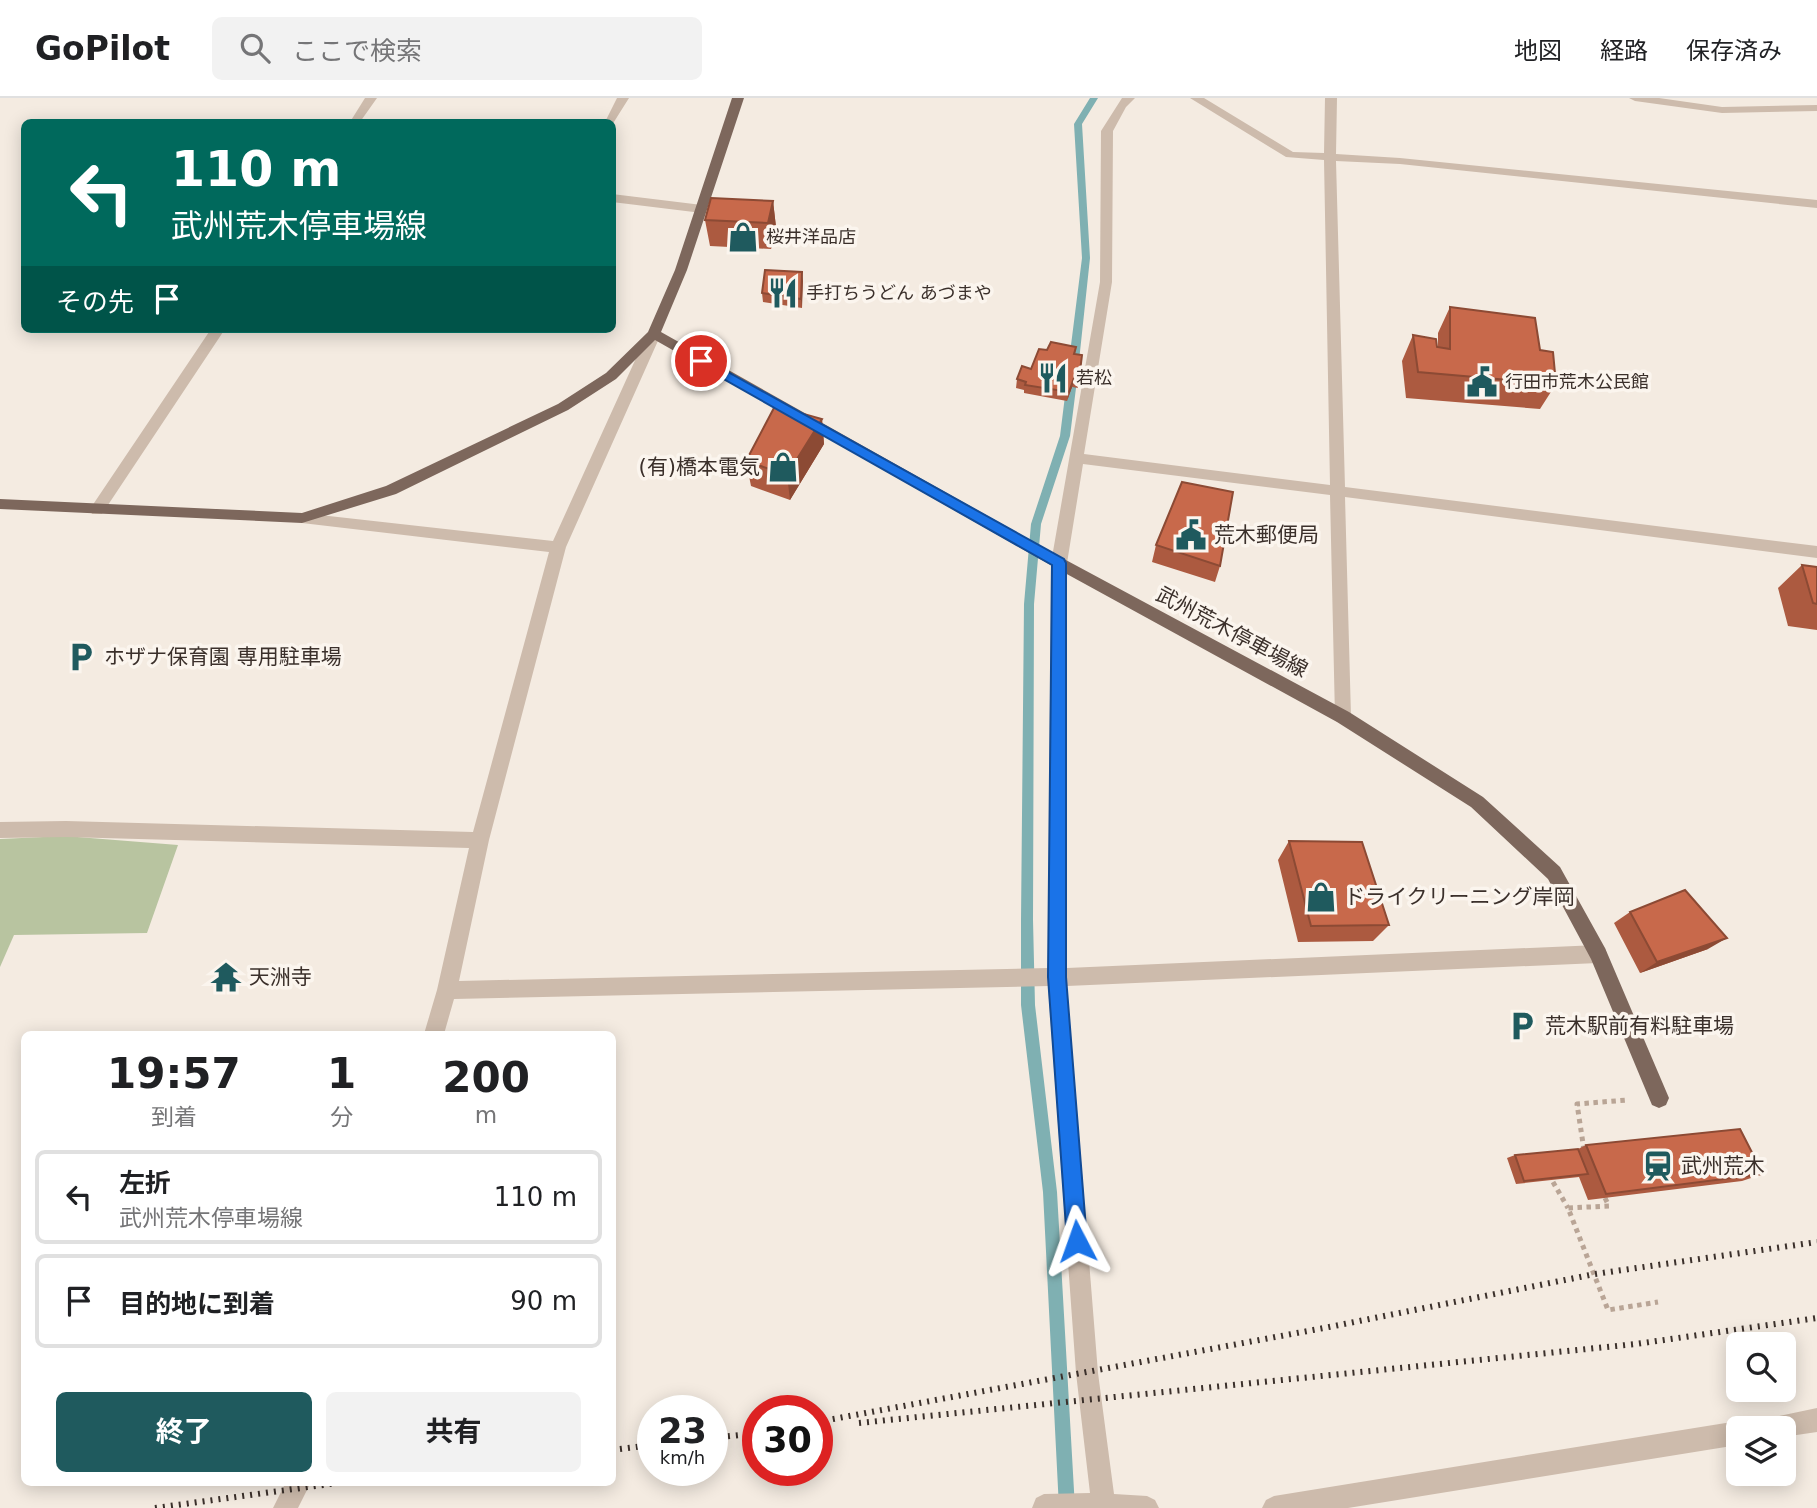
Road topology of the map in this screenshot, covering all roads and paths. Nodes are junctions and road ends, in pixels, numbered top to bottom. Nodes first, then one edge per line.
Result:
1 (371, 98) edge
2 (623, 98) edge
3 (738, 98) edge
4 (1129, 98) edge
5 (1196, 98) edge
6 (1331, 98) edge
7 (1636, 98) edge
8 (1817, 108) edge
9 (357, 119) edge
10 (612, 119) edge
11 (1330, 158) junction
12 (616, 198) edge
13 (1817, 204) edge
14 (702, 209) junction
15 (215, 333) edge
16 (654, 334) junction
17 (1078, 458) junction
18 (1339, 492) junction
19 (0, 504) edge
20 (97, 510) junction
21 (302, 518) junction
22 (558, 547) junction
23 (1817, 552) edge
24 (1059, 563) junction
25 (1343, 717) junction
26 (0, 830) edge
27 (480, 839) junction
28 (1598, 954) junction
29 (1057, 977) junction
30 (447, 990) junction
31 (435, 1031) edge
32 (1659, 1098) joint
33 (1584, 1152) dead end
34 (1553, 1182) edge
35 (1605, 1198) edge
36 (1567, 1208) junction
37 (1658, 1302) dead end
38 (1817, 1420) edge
39 (1796, 1424) edge
40 (1726, 1435) edge
41 (297, 1486) edge
42 (1104, 1506) edge
43 (285, 1508) edge
44 (1044, 1508) edge
45 (1147, 1508) edge
46 (1274, 1508) edge

1 - 9 street
2 - 10 street
3 - 14 main road
4 - 17 street
5 - 11 street
6 - 11 street
7 - 8 street
11 - 13 street
11 - 18 street
12 - 14 street
14 - 16 main road
15 - 20 street
16 - 21 main road
16 - 22 street
16 - 24 main road, 武州荒木停車場線
17 - 18 street
17 - 24 street
18 - 23 street
18 - 25 street
19 - 20 main road
20 - 21 main road
21 - 22 street
22 - 27 street
24 - 25 main road, 武州荒木停車場線
24 - 29 street
25 - 28 main road, 武州荒木停車場線
26 - 27 street
27 - 30 street
28 - 29 street
28 - 32 main road, 武州荒木停車場線
29 - 30 street
29 - 42 street
30 - 31 street
32 - 33 path
34 - 36 path
35 - 36 path
36 - 37 path
38 - 39 street
40 - 46 street
41 - 43 street
42 - 44 street
42 - 45 street

